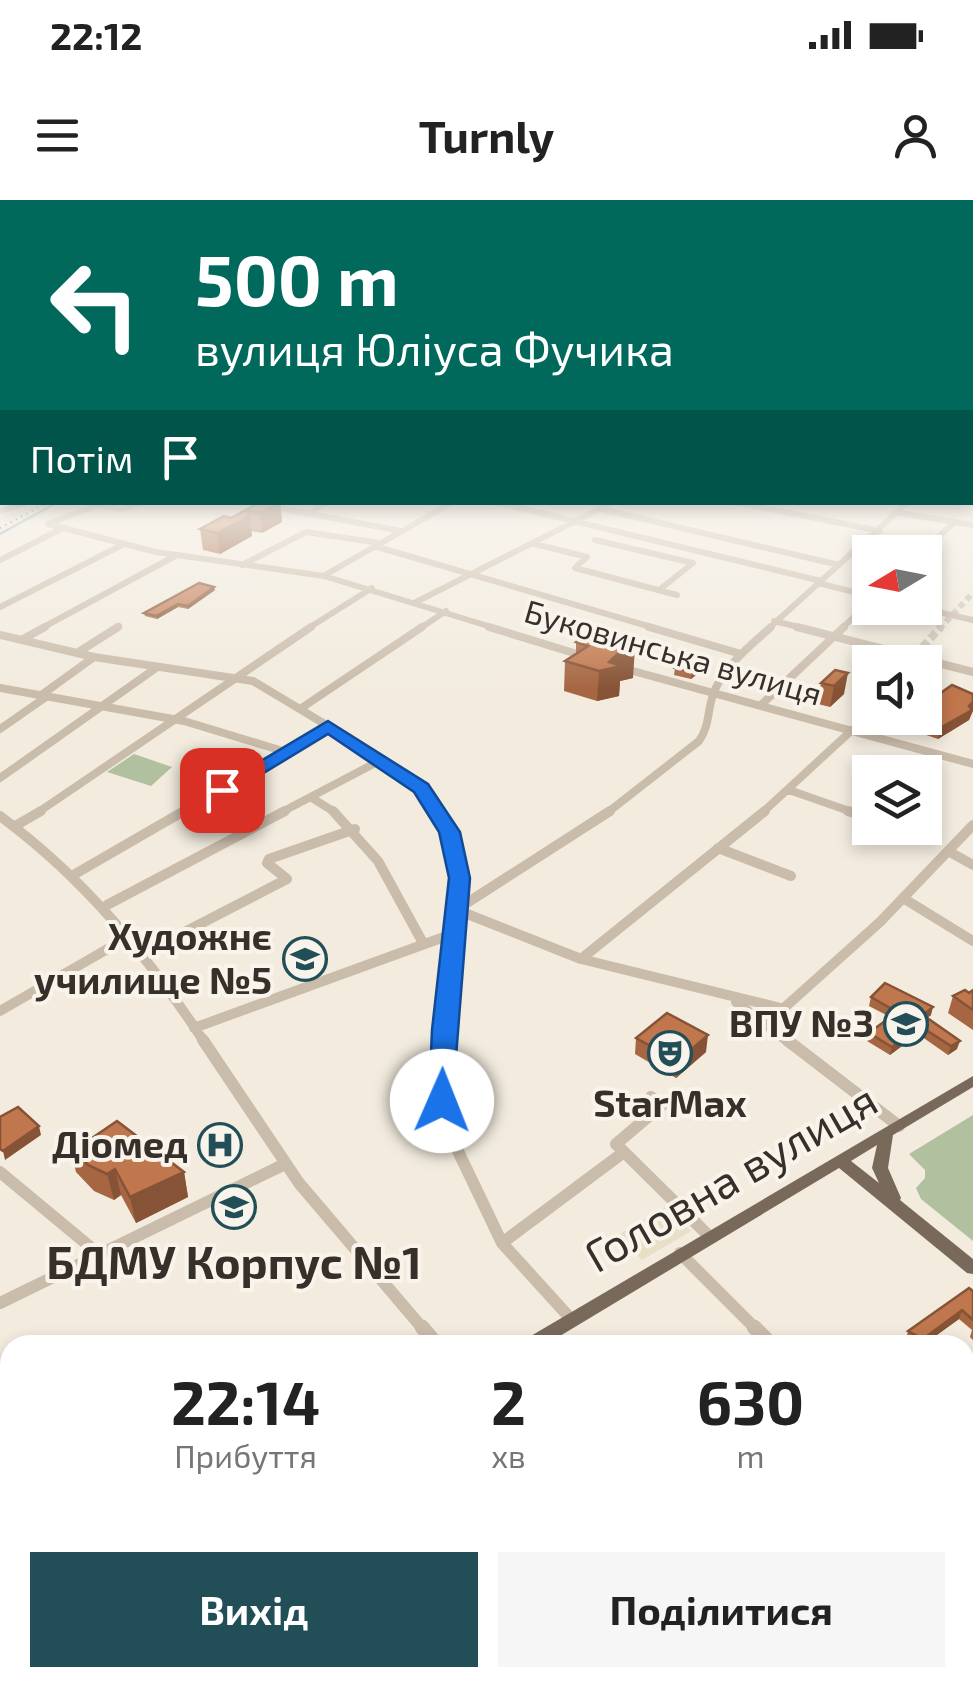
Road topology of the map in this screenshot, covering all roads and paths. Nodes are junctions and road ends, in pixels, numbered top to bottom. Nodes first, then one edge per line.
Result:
1 (112, 550) edge
2 (151, 550) edge
3 (270, 550) edge
4 (368, 550) edge
5 (393, 550) edge
6 (521, 550) edge
7 (560, 550) edge
8 (638, 550) edge
9 (691, 550) edge
10 (777, 550) edge
11 (857, 550) edge
12 (176, 555) junction
13 (241, 565) junction
14 (839, 565) junction
15 (324, 576) junction
16 (471, 576) junction
17 (820, 582) junction
18 (372, 588) junction
19 (659, 590) junction
20 (852, 593) edge
21 (677, 595) dead end
22 (416, 602) junction
23 (0, 608) edge
24 (446, 611) junction
25 (942, 613) edge
26 (852, 618) edge
27 (973, 620) edge
28 (774, 621) junction
29 (119, 626) dead end
30 (0, 635) edge
31 (834, 636) junction
32 (22, 640) junction
33 (76, 653) junction
34 (741, 654) junction
35 (94, 657) junction
36 (156, 668) junction
37 (973, 672) edge
38 (238, 677) junction
39 (0, 688) edge
40 (713, 692) junction
41 (43, 696) junction
42 (762, 705) junction
43 (101, 708) junction
44 (300, 709) junction
45 (178, 720) junction
46 (328, 726) junction
47 (0, 729) edge
48 (852, 730) joint
49 (870, 735) edge
50 (286, 752) junction
51 (383, 759) junction
52 (973, 764) edge
53 (0, 778) edge
54 (789, 790) junction
55 (312, 798) junction
56 (852, 812) edge
57 (0, 816) edge
58 (973, 825) edge
59 (15, 826) junction
60 (355, 829) junction
61 (718, 848) junction
62 (948, 851) junction
63 (973, 865) edge
64 (75, 874) junction
65 (791, 876) dead end
66 (903, 898) junction
67 (107, 905) junction
68 (456, 910) junction
69 (454, 933) junction
70 (130, 936) junction
71 (973, 941) edge
72 (423, 943) junction
73 (144, 953) junction
74 (581, 959) junction
75 (732, 998) junction
76 (785, 1008) junction
77 (0, 1011) edge
78 (766, 1025) junction
79 (194, 1028) junction
80 (973, 1082) edge
81 (650, 1098) dead end
82 (893, 1130) junction
83 (624, 1152) junction
84 (845, 1158) junction
85 (285, 1164) junction
86 (880, 1168) junction
87 (0, 1172) edge
88 (900, 1209) junction
89 (710, 1236) junction
90 (502, 1244) junction
91 (100, 1254) junction
92 (680, 1254) junction
93 (973, 1268) edge
94 (0, 1302) edge
95 (571, 1319) junction
96 (429, 1335) edge
97 (546, 1335) edge
98 (762, 1335) edge

1 - 23 street
2 - 12 street, Буковинська вулиця
3 - 13 street
4 - 15 street
5 - 16 street
6 - 16 street
7 - 19 street
8 - 19 street
9 - 17 street
10 - 14 street
11 - 14 street
12 - 13 street, Буковинська вулиця
12 - 32 street
13 - 15 street, Буковинська вулиця
14 - 17 street
15 - 18 street, Буковинська вулиця
16 - 22 street
16 - 34 street
17 - 20 street
17 - 28 street
18 - 22 street, Буковинська вулиця
18 - 38 street
19 - 21 street
22 - 24 street, Буковинська вулиця
24 - 40 street, Буковинська вулиця
24 - 44 street
25 - 27 street
26 - 31 street
28 - 31 street
28 - 34 street
29 - 33 street
30 - 32 street
31 - 37 street
31 - 42 street
32 - 33 street
33 - 35 street
34 - 40 street
35 - 36 street
35 - 41 street
36 - 38 street
36 - 43 street
38 - 44 street
38 - 45 street
39 - 41 street
40 - 42 street, Буковинська вулиця
40 - 68 street
41 - 43 street
41 - 47 street
42 - 48 street, Буковинська вулиця
43 - 45 street
43 - 53 street
44 - 46 street
45 - 50 street
45 - 59 street
46 - 50 street
46 - 51 street
48 - 54 street
49 - 52 street, Буковинська вулиця
50 - 64 street
51 - 55 street
51 - 68 street
54 - 56 street
54 - 61 street
55 - 60 street
55 - 67 street
57 - 59 street
58 - 62 street
59 - 64 street
60 - 72 street
60 - 73 street
61 - 65 street
61 - 74 street
62 - 63 street
62 - 66 street
64 - 67 street
66 - 71 street
66 - 76 street
67 - 70 street
68 - 69 street
68 - 74 street
69 - 72 street
69 - 90 street
70 - 73 street
70 - 77 street
72 - 79 street
73 - 79 street
74 - 75 street
75 - 76 street
75 - 78 street
76 - 78 street
78 - 82 street
79 - 85 street
80 - 82 main road, Головна вулиця
81 - 83 street
82 - 84 main road, Головна вулиця
82 - 86 main road
83 - 89 street
83 - 90 street
84 - 86 main road
84 - 88 main road
84 - 89 main road, Головна вулиця
85 - 91 street
85 - 96 street
86 - 88 main road
87 - 91 street
88 - 93 main road
89 - 92 main road, Головна вулиця
90 - 95 street
91 - 94 street
92 - 95 main road, Головна вулиця
92 - 98 street
95 - 97 main road, Головна вулиця

